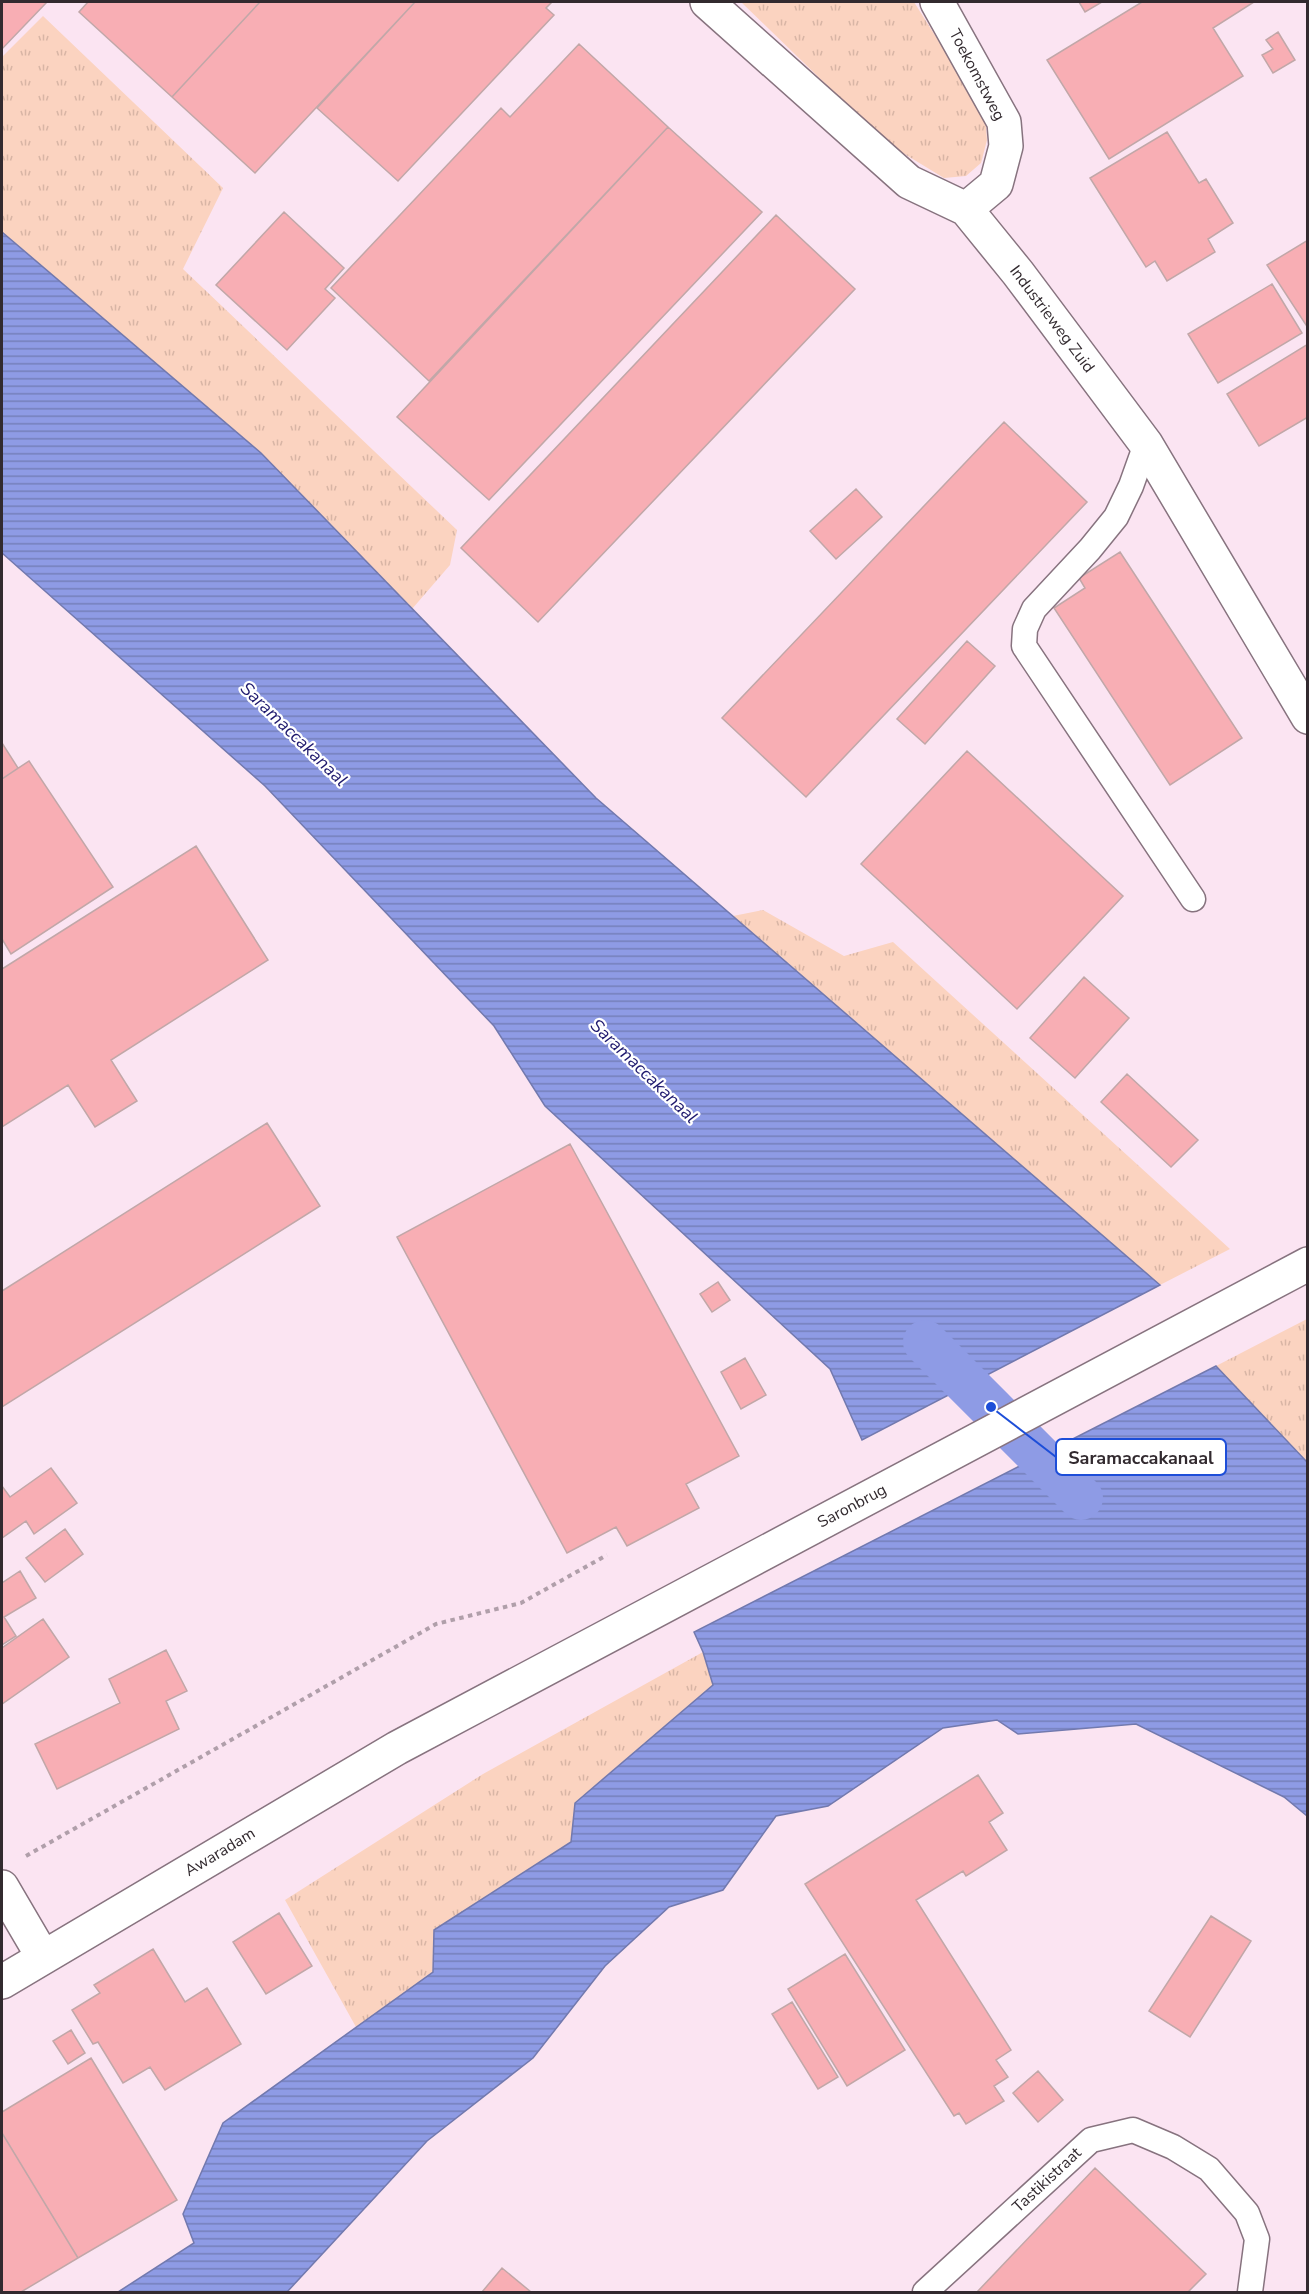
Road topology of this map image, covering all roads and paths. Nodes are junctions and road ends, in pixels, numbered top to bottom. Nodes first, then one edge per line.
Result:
1 (706, 2) edge
2 (938, 2) edge
3 (966, 209) junction
4 (1146, 444) junction
5 (1308, 717) edge
6 (1193, 899) dead end
7 (1308, 1264) edge
8 (607, 1555) dead end
9 (397, 1748) joint
10 (22, 1858) dead end
11 (2, 1887) edge
12 (42, 1957) junction
13 (2, 1982) edge
14 (925, 2292) edge
15 (1250, 2292) edge

1 - 3 main road, Industrieweg Zuid
2 - 3 main road, Toekomstweg
3 - 4 main road, Industrieweg Zuid
4 - 5 main road, Industrieweg Zuid
4 - 6 lane
7 - 9 main road, Saronbrug
8 - 10 path
9 - 12 main road, Awaradam
11 - 12 main road
12 - 13 main road, Awaradam
14 - 15 lane, Tastikistraat

